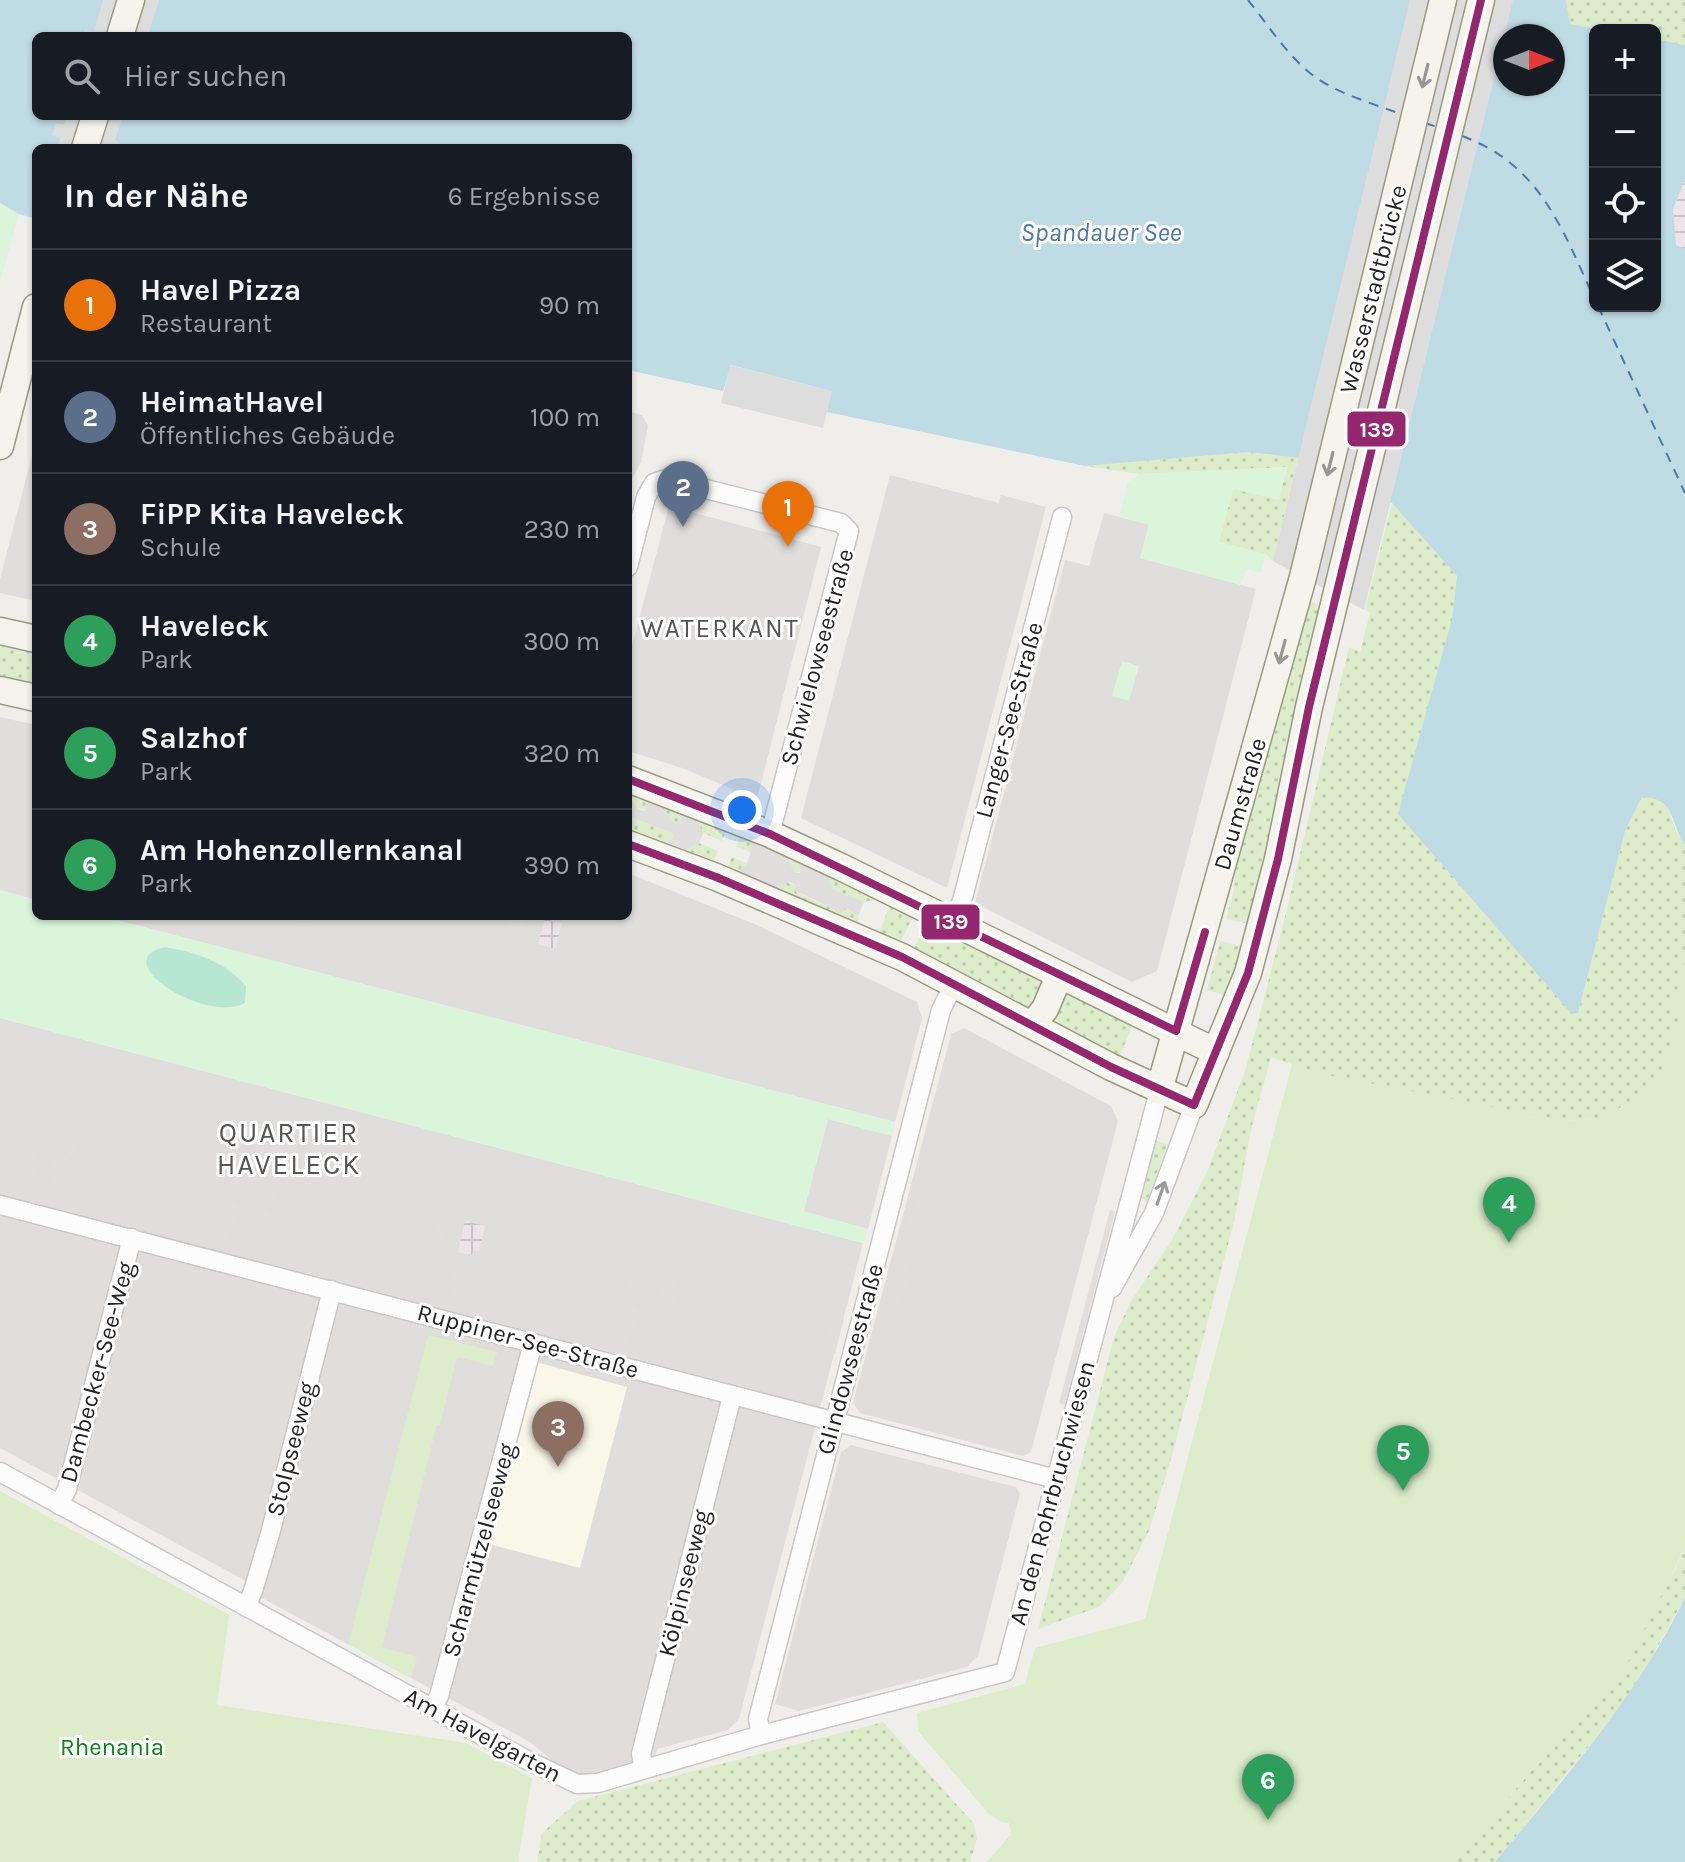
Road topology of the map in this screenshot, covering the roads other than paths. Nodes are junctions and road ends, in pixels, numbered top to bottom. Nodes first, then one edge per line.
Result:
1 (131, 0) edge
2 (1443, 0) edge
3 (1481, 0) edge
4 (121, 32) edge
5 (94, 120) edge
6 (86, 144) edge
7 (32, 322) edge
8 (0, 446) edge
9 (1062, 517) dead end
10 (632, 551) edge
11 (1303, 577) joint
12 (1336, 595) joint
13 (0, 631) edge
14 (32, 638) edge
15 (0, 690) edge
16 (32, 697) edge
17 (632, 781) edge
18 (770, 834) junction
19 (632, 846) edge
20 (951, 922) junction
21 (1059, 976) junction
22 (954, 984) junction
23 (1032, 1025) junction
24 (1176, 1031) junction
25 (1216, 1052) junction
26 (1159, 1091) junction
27 (1194, 1105) junction
28 (0, 1205) edge
29 (132, 1238) junction
30 (332, 1290) junction
31 (1098, 1314) junction
32 (533, 1343) junction
33 (732, 1396) junction
34 (834, 1422) junction
35 (0, 1472) edge
36 (1056, 1479) junction
37 (59, 1505) junction
38 (246, 1607) junction
39 (1005, 1672) joint
40 (432, 1708) junction
41 (761, 1735) junction
42 (644, 1769) junction

1 - 4 main road
2 -> 11 main road, Wasserstadtbrücke
3 - 12 main road, Wasserstadtbrücke
5 - 6 main road
7 - 8 main road
9 - 20 street, Langer-See-Straße
10 - 18 street, Schwielowseestraße
11 -> 24 main road, Daumstraße
12 - 25 main road, Daumstraße
13 - 14 main road
15 - 16 main road
17 - 18 main road
18 - 20 main road
19 - 22 main road
20 - 21 main road
21 - 23 main road
21 - 24 main road
22 - 23 main road
22 - 34 street, Glindowseestraße
23 - 26 main road
24 - 25 main road
24 - 26 main road, Daumstraße
25 - 27 main road, Daumstraße
26 - 27 main road
26 - 31 street, An den Rohrbruchwiesen
31 -> 27 street, An den Rohrbruchwiesen
28 - 29 street, Ruppiner-See-Straße
29 - 30 street, Ruppiner-See-Straße
29 - 37 street, Dambecker-See-Weg
30 - 32 street, Ruppiner-See-Straße
30 - 38 street, Stolpseeweg
31 - 36 street, An den Rohrbruchwiesen
32 - 33 street, Ruppiner-See-Straße
32 - 40 street, Scharmützelseeweg
33 - 34 street, Ruppiner-See-Straße
33 - 42 street, Kölpinseeweg
34 - 36 street, Ruppiner-See-Straße
34 - 41 street, Glindowseestraße
35 - 37 street, Am Havelgarten
36 - 39 street, An den Rohrbruchwiesen
37 - 38 street, Am Havelgarten
38 - 40 street, Am Havelgarten
39 - 41 street, Am Havelgarten
40 - 42 street, Am Havelgarten
41 - 42 street, Am Havelgarten

